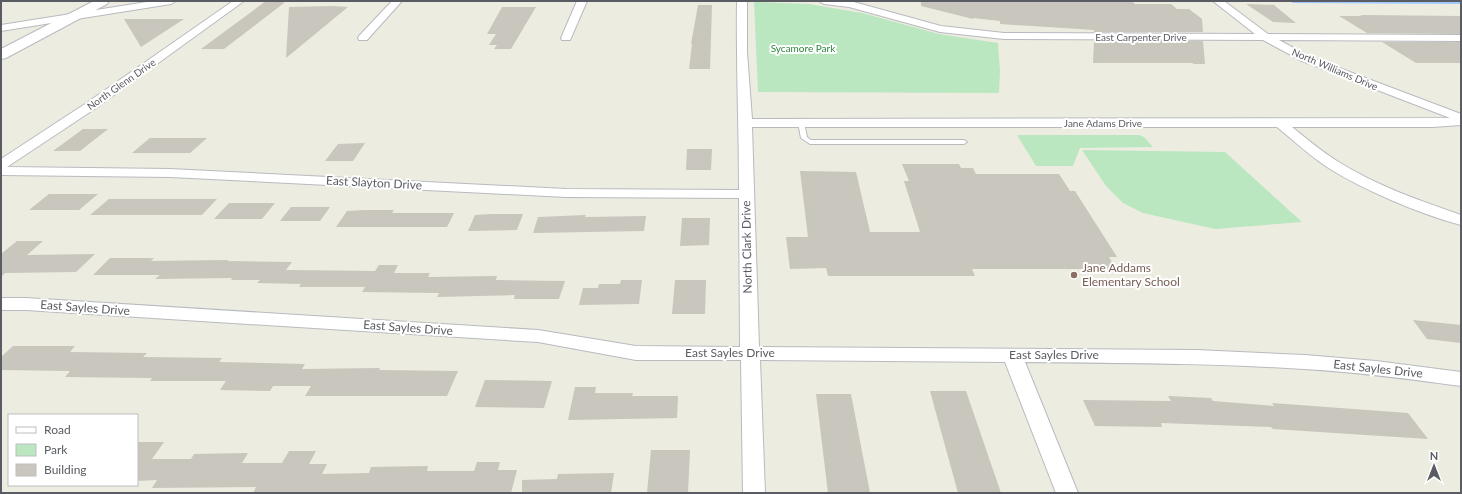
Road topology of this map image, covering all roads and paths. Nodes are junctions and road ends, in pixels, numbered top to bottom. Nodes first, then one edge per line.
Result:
1 (103, 1) edge
2 (170, 1) edge
3 (239, 1) edge
4 (397, 1) edge
5 (582, 1) edge
6 (742, 1) edge
7 (824, 1) edge
8 (1218, 1) edge
9 (74, 16) junction
10 (1, 28) edge
11 (363, 38) dead end
12 (566, 38) dead end
13 (1267, 38) junction
14 (1461, 38) edge
15 (1, 55) edge
16 (1461, 120) edge
17 (746, 123) junction
18 (801, 123) junction
19 (1280, 123) junction
20 (964, 142) dead end
21 (1, 165) edge
22 (1, 171) edge
23 (746, 194) junction
24 (1461, 220) edge
25 (1, 304) edge
26 (750, 353) junction
27 (1012, 355) junction
28 (1461, 379) edge
29 (754, 493) edge
30 (1068, 493) edge

1 - 9 street
2 - 9 street
3 - 21 street, North Glenn Drive
4 - 11 street
5 - 12 street
6 - 17 street, North Clark Drive
7 - 13 street, East Carpenter Drive
8 - 13 street, North Williams Drive
9 - 10 street
9 - 15 street
13 - 14 street, East Carpenter Drive
13 - 16 street, North Williams Drive
16 - 19 street, Jane Adams Drive
17 - 18 street, Jane Adams Drive
17 - 23 street, North Clark Drive
18 - 19 street, Jane Adams Drive
18 - 20 lane
19 - 24 street
22 - 23 street, East Slayton Drive
23 - 26 street, North Clark Drive
25 - 26 street, East Sayles Drive
26 - 27 street, East Sayles Drive
26 - 29 street, North Clark Drive
27 - 28 street, East Sayles Drive
27 - 30 street

